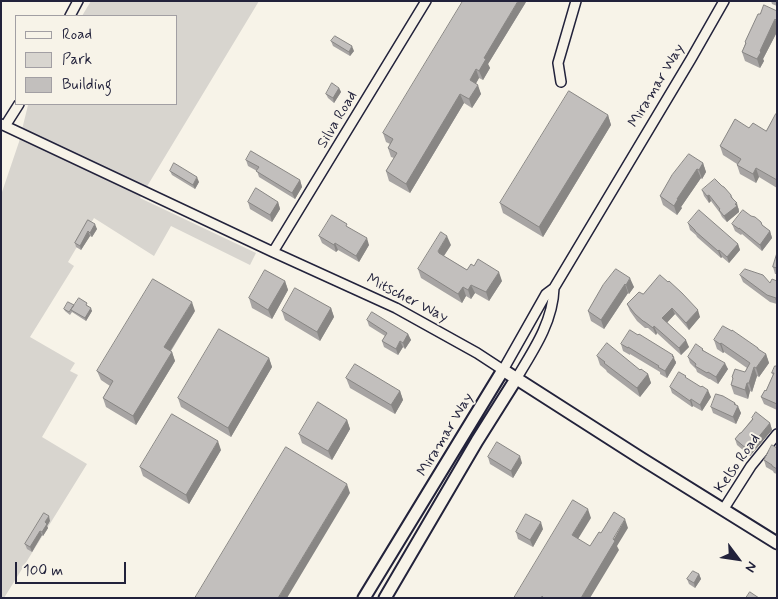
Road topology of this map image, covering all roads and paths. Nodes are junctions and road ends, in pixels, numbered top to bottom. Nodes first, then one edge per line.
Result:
1 (78, 1) edge
2 (426, 1) edge
3 (576, 1) edge
4 (724, 1) edge
5 (71, 15) edge
6 (561, 82) dead end
7 (17, 105) edge
8 (3, 125) edge
9 (274, 252) junction
10 (554, 288) junction
11 (503, 370) junction
12 (516, 379) junction
13 (777, 434) edge
14 (723, 510) junction
15 (777, 542) edge
16 (364, 598) edge
17 (385, 598) edge

1 - 5 street
2 - 9 street, Silva Road
3 - 6 street
4 - 10 street, Miramar Way
7 - 8 street
8 - 9 street, Mitscher Way
9 - 11 street, Mitscher Way
10 - 11 street, Miramar Way
10 - 12 street, Miramar Way
11 - 12 main road, Mitscher Way
11 - 16 main road, Miramar Way
12 - 14 main road, Mitscher Way
12 - 17 main road, Miramar Way
13 - 14 street, Kelso Road
14 - 15 main road, Mitscher Way

